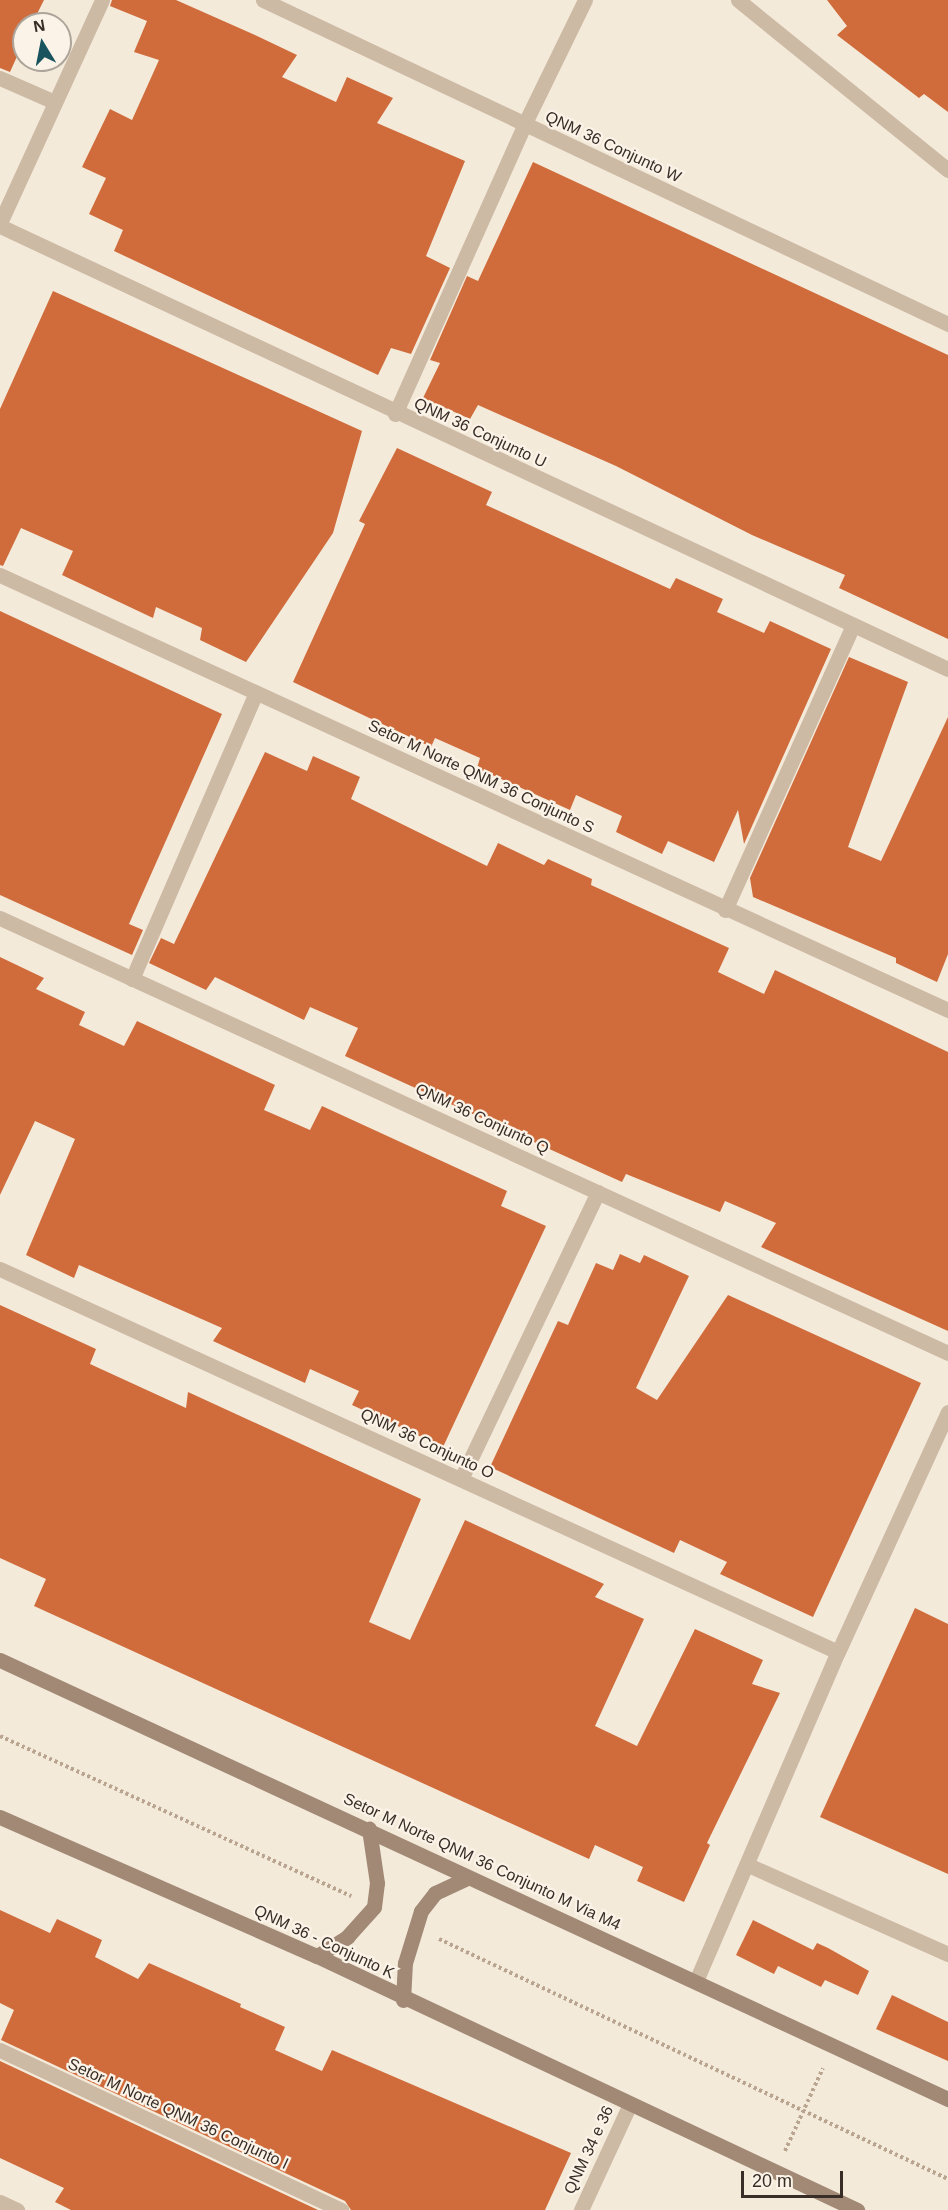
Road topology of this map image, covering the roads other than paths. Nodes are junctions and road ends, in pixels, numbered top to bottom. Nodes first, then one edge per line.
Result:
1 (102, 0) edge
2 (263, 0) edge
3 (585, 0) edge
4 (738, 0) edge
5 (0, 78) edge
6 (55, 102) junction
7 (524, 125) junction
8 (948, 170) edge
9 (0, 224) edge
10 (948, 324) edge
11 (395, 414) junction
12 (0, 575) edge
13 (853, 625) junction
14 (948, 669) edge
15 (256, 693) junction
16 (725, 910) junction
17 (0, 918) edge
18 (132, 979) junction
19 (948, 1010) edge
20 (598, 1192) junction
21 (0, 1269) edge
22 (948, 1353) edge
23 (948, 1412) edge
24 (461, 1479) junction
25 (838, 1652) junction
26 (0, 1660) edge
27 (0, 1817) edge
28 (369, 1829) junction
29 (748, 1865) junction
30 (466, 1878) junction
31 (948, 1954) edge
32 (317, 1956) junction
33 (696, 1981) junction
34 (403, 2000) junction
35 (0, 2050) edge
36 (948, 2099) edge
37 (630, 2104) junction
38 (0, 2202) edge
39 (17, 2210) edge
40 (341, 2210) edge
41 (581, 2210) edge
42 (857, 2210) edge

1 - 6 street
2 - 7 street, QNM 36 Conjunto W
3 - 7 street
4 - 8 street
5 - 6 street
6 - 9 street
7 - 10 street, QNM 36 Conjunto W
7 - 11 street
9 - 11 street, QNM 36 Conjunto U
11 - 13 street, QNM 36 Conjunto U
12 - 15 street, Setor M Norte QNM 36 Conjunto S
13 - 14 street, QNM 36 Conjunto U
13 - 16 street
15 - 16 street, Setor M Norte QNM 36 Conjunto S
15 - 18 street
16 - 19 street, Setor M Norte QNM 36 Conjunto S
17 - 18 street, QNM 36 Conjunto Q
18 - 20 street, QNM 36 Conjunto Q
20 - 22 street, QNM 36 Conjunto Q
20 - 24 street
21 - 24 street, QNM 36 Conjunto O
23 - 25 street
24 - 25 street, QNM 36 Conjunto O
25 - 29 street
26 - 28 main road, Setor M Norte QNM 36 Conjunto M Via M4
27 - 32 main road, QNM 36 - Conjunto K
28 - 30 main road, Setor M Norte QNM 36 Conjunto M Via M4
28 - 32 main road
29 - 31 street
29 - 33 street
30 - 33 main road, Setor M Norte QNM 36 Conjunto M Via M4
30 - 34 main road
32 - 34 main road, QNM 36 - Conjunto K
33 - 36 main road, Setor M Norte QNM 36 Conjunto M Via M4
34 - 37 main road, QNM 36 - Conjunto K
35 - 40 street, Setor M Norte QNM 36 Conjunto I
37 - 41 street, QNM 34 e 36
37 - 42 main road, QNM 36 - Conjunto K
38 - 39 street

